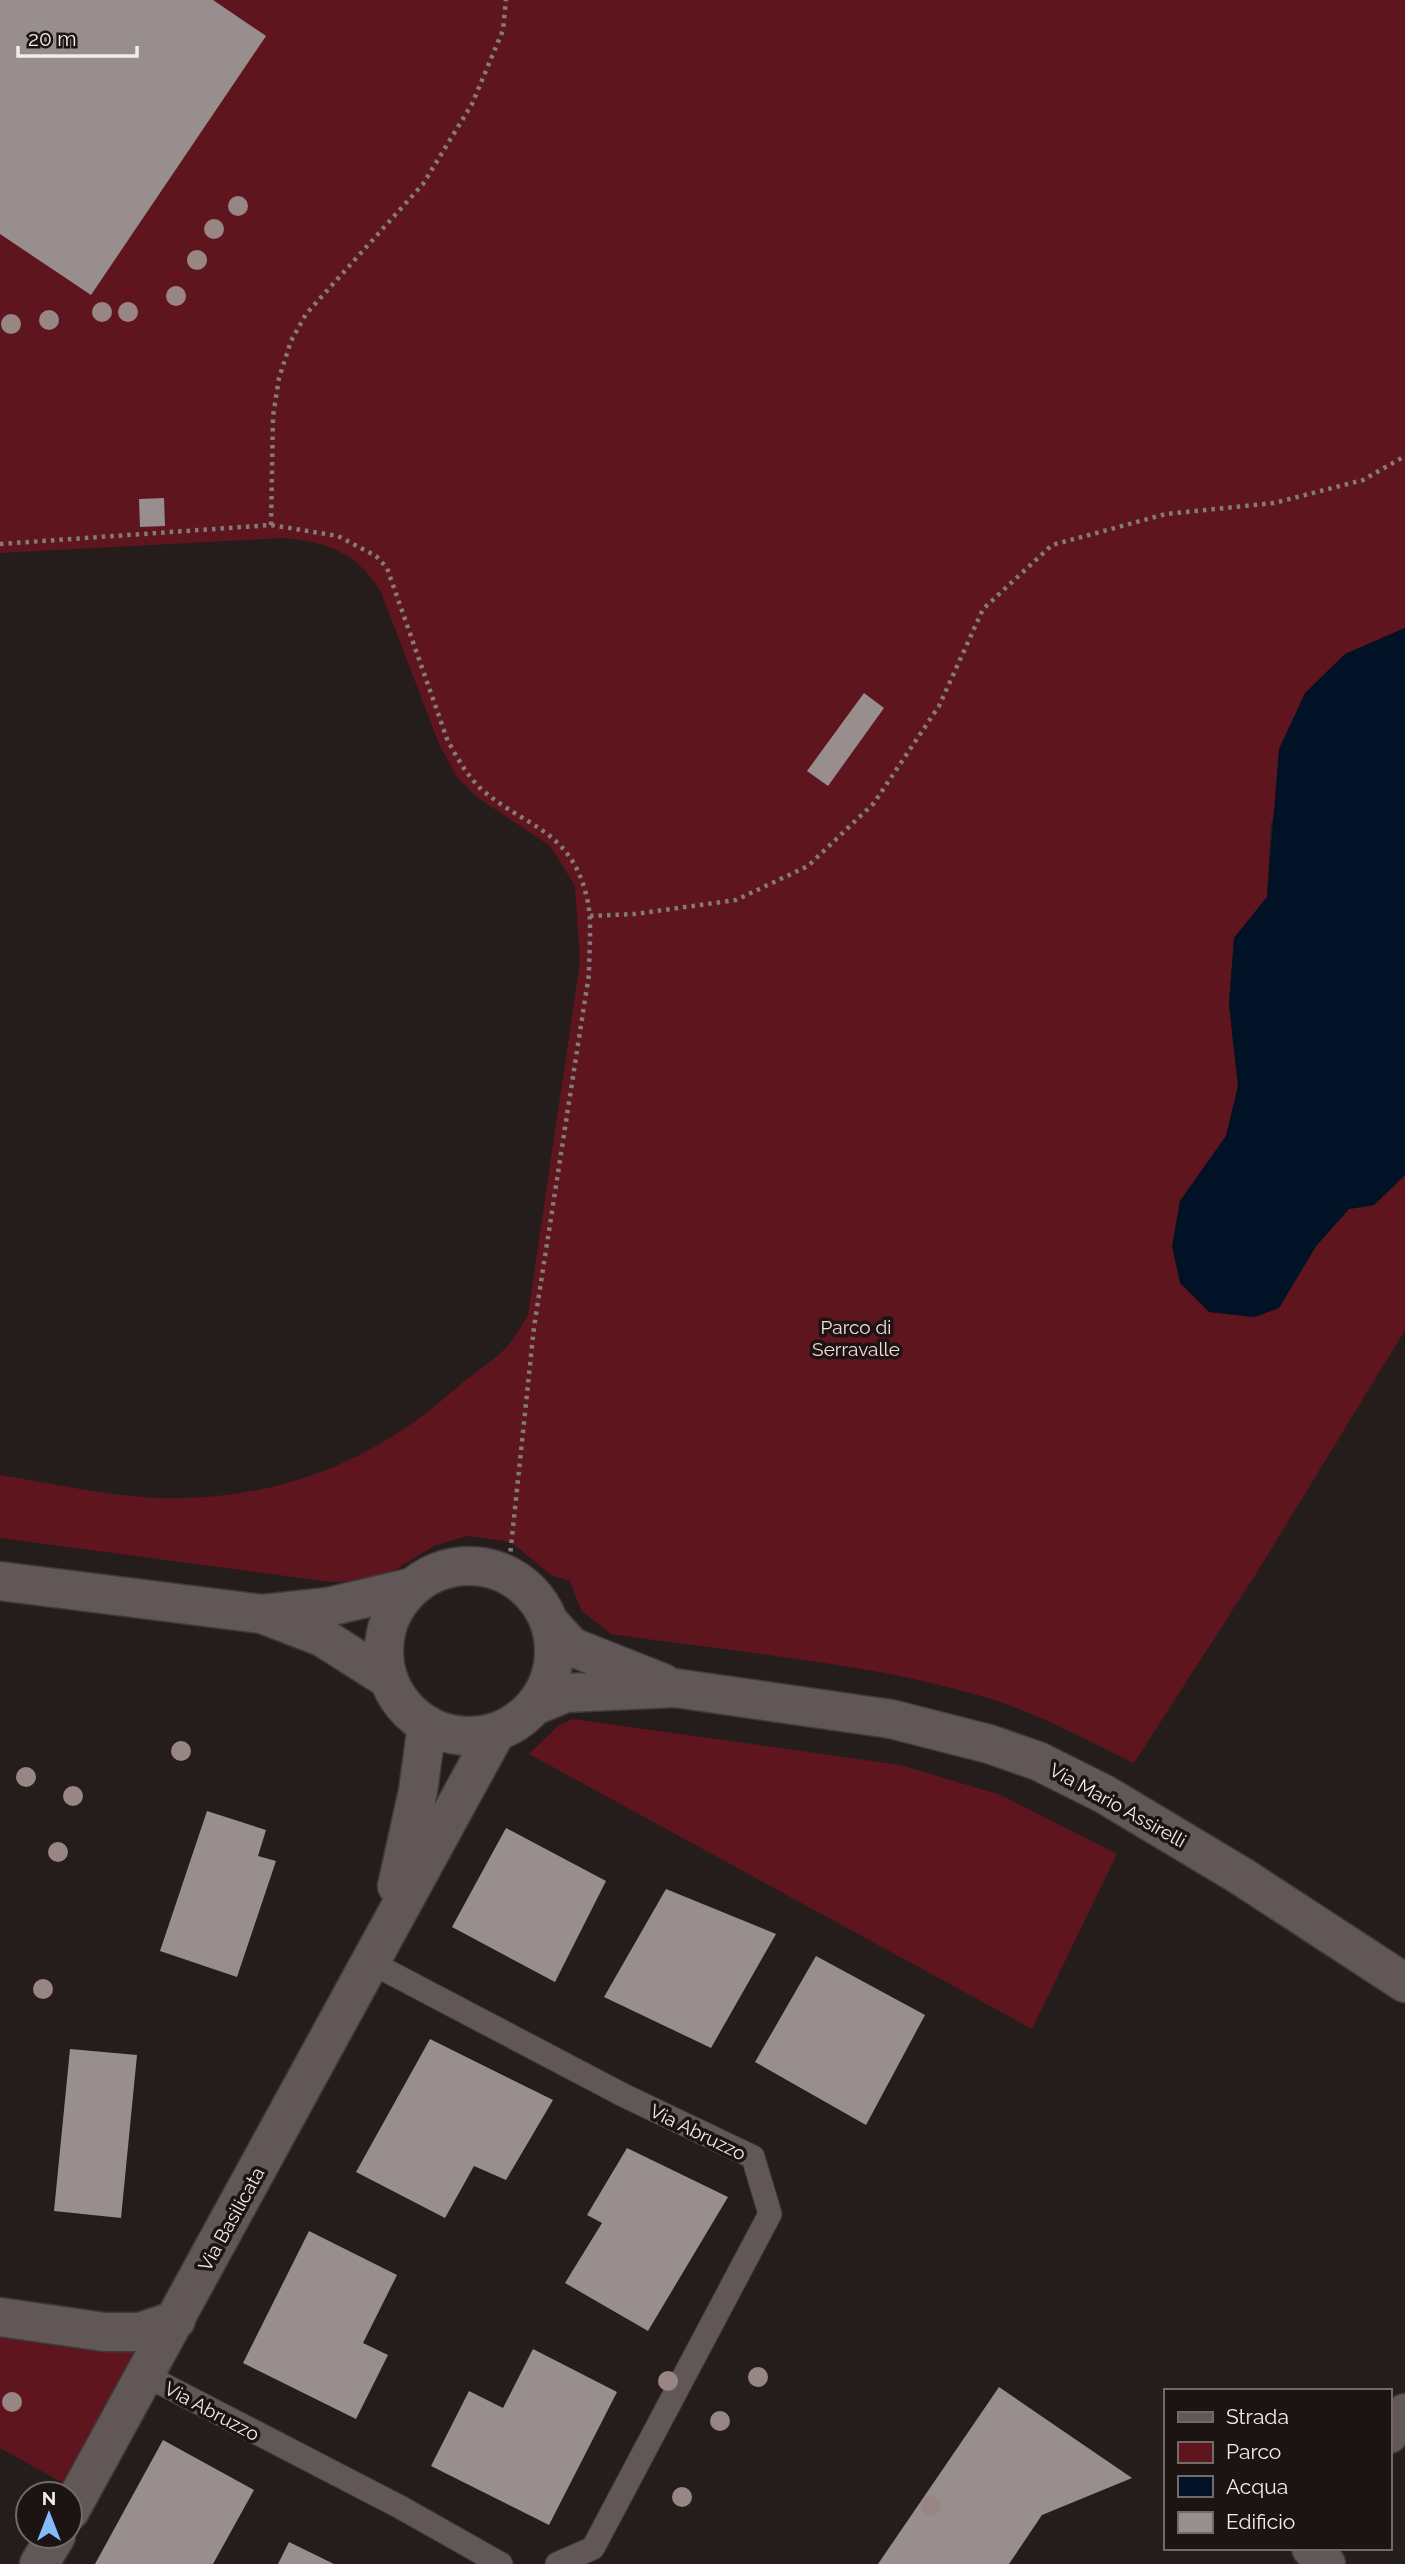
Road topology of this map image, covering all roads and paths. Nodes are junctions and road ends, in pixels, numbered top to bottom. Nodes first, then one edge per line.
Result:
1 (506, 0) edge
2 (1405, 456) edge
3 (271, 525) junction
4 (0, 544) edge
5 (590, 916) junction
6 (508, 1575) junction
7 (0, 1581) edge
8 (413, 1587) junction
9 (262, 1614) junction
10 (549, 1622) junction
11 (388, 1679) junction
12 (675, 1688) junction
13 (534, 1706) junction
14 (427, 1725) junction
15 (496, 1732) junction
16 (389, 1925) junction
17 (370, 1962) junction
18 (1405, 1983) edge
19 (0, 2316) edge
20 (176, 2320) junction
21 (145, 2375) junction
22 (1405, 2413) edge
23 (1391, 2431) edge
24 (84, 2486) edge
25 (1313, 2550) edge
26 (501, 2564) edge
27 (557, 2564) edge
28 (1326, 2564) edge

1 - 3 path
2 - 5 path
3 - 4 path
3 - 5 path
5 - 6 path
6 - 8 street
6 - 10 street
7 - 9 street
8 - 9 street
8 - 11 street
9 - 11 street
10 - 12 street
10 - 13 street
11 - 14 street
12 - 13 street
12 - 18 street, Via Mario Assirelli
13 - 15 street
14 - 15 street
14 - 16 street, Via Basilicata
15 - 16 street, Via Basilicata
16 - 17 street, Via Basilicata
17 - 20 street, Via Basilicata
17 - 27 lane, Via Abruzzo
19 - 20 street
20 - 21 street, Via Basilicata
21 - 24 street, Via Basilicata
21 - 26 lane, Via Abruzzo
22 - 23 street
25 - 28 street

